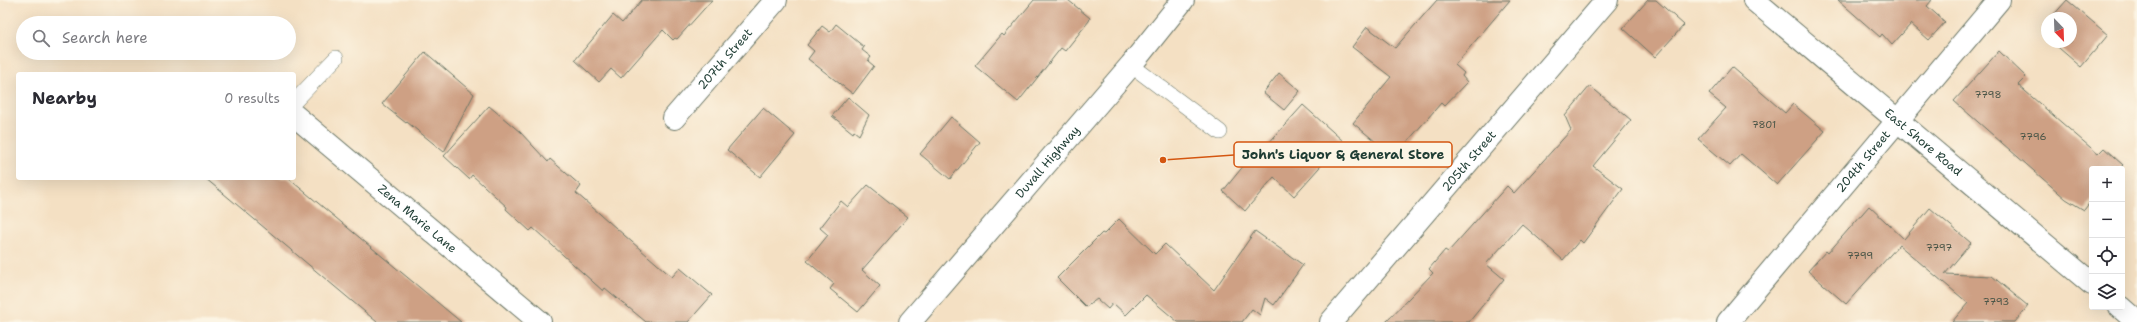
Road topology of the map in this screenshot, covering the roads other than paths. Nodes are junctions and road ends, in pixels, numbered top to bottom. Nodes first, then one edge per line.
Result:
1 (776, 0) edge
2 (1183, 0) edge
3 (1607, 0) edge
4 (1754, 0) edge
5 (1999, 0) edge
6 (336, 58) dead end
7 (1131, 65) junction
8 (296, 100) edge
9 (296, 117) edge
10 (674, 118) dead end
11 (1897, 122) junction
12 (1220, 132) dead end
13 (2089, 282) edge
14 (540, 322) edge
15 (910, 322) edge
16 (1331, 322) edge
17 (1728, 322) edge

1 - 10 street, 207th Street
2 - 7 street, Duvall Highway
3 - 16 street, 205th Street
4 - 11 street, East Shore Road
5 - 11 street, 204th Street
6 - 8 lane
7 - 12 lane
7 - 15 street, Duvall Highway
9 - 14 street, Zena Marie Lane
11 - 13 street, East Shore Road
11 - 17 street, 204th Street

